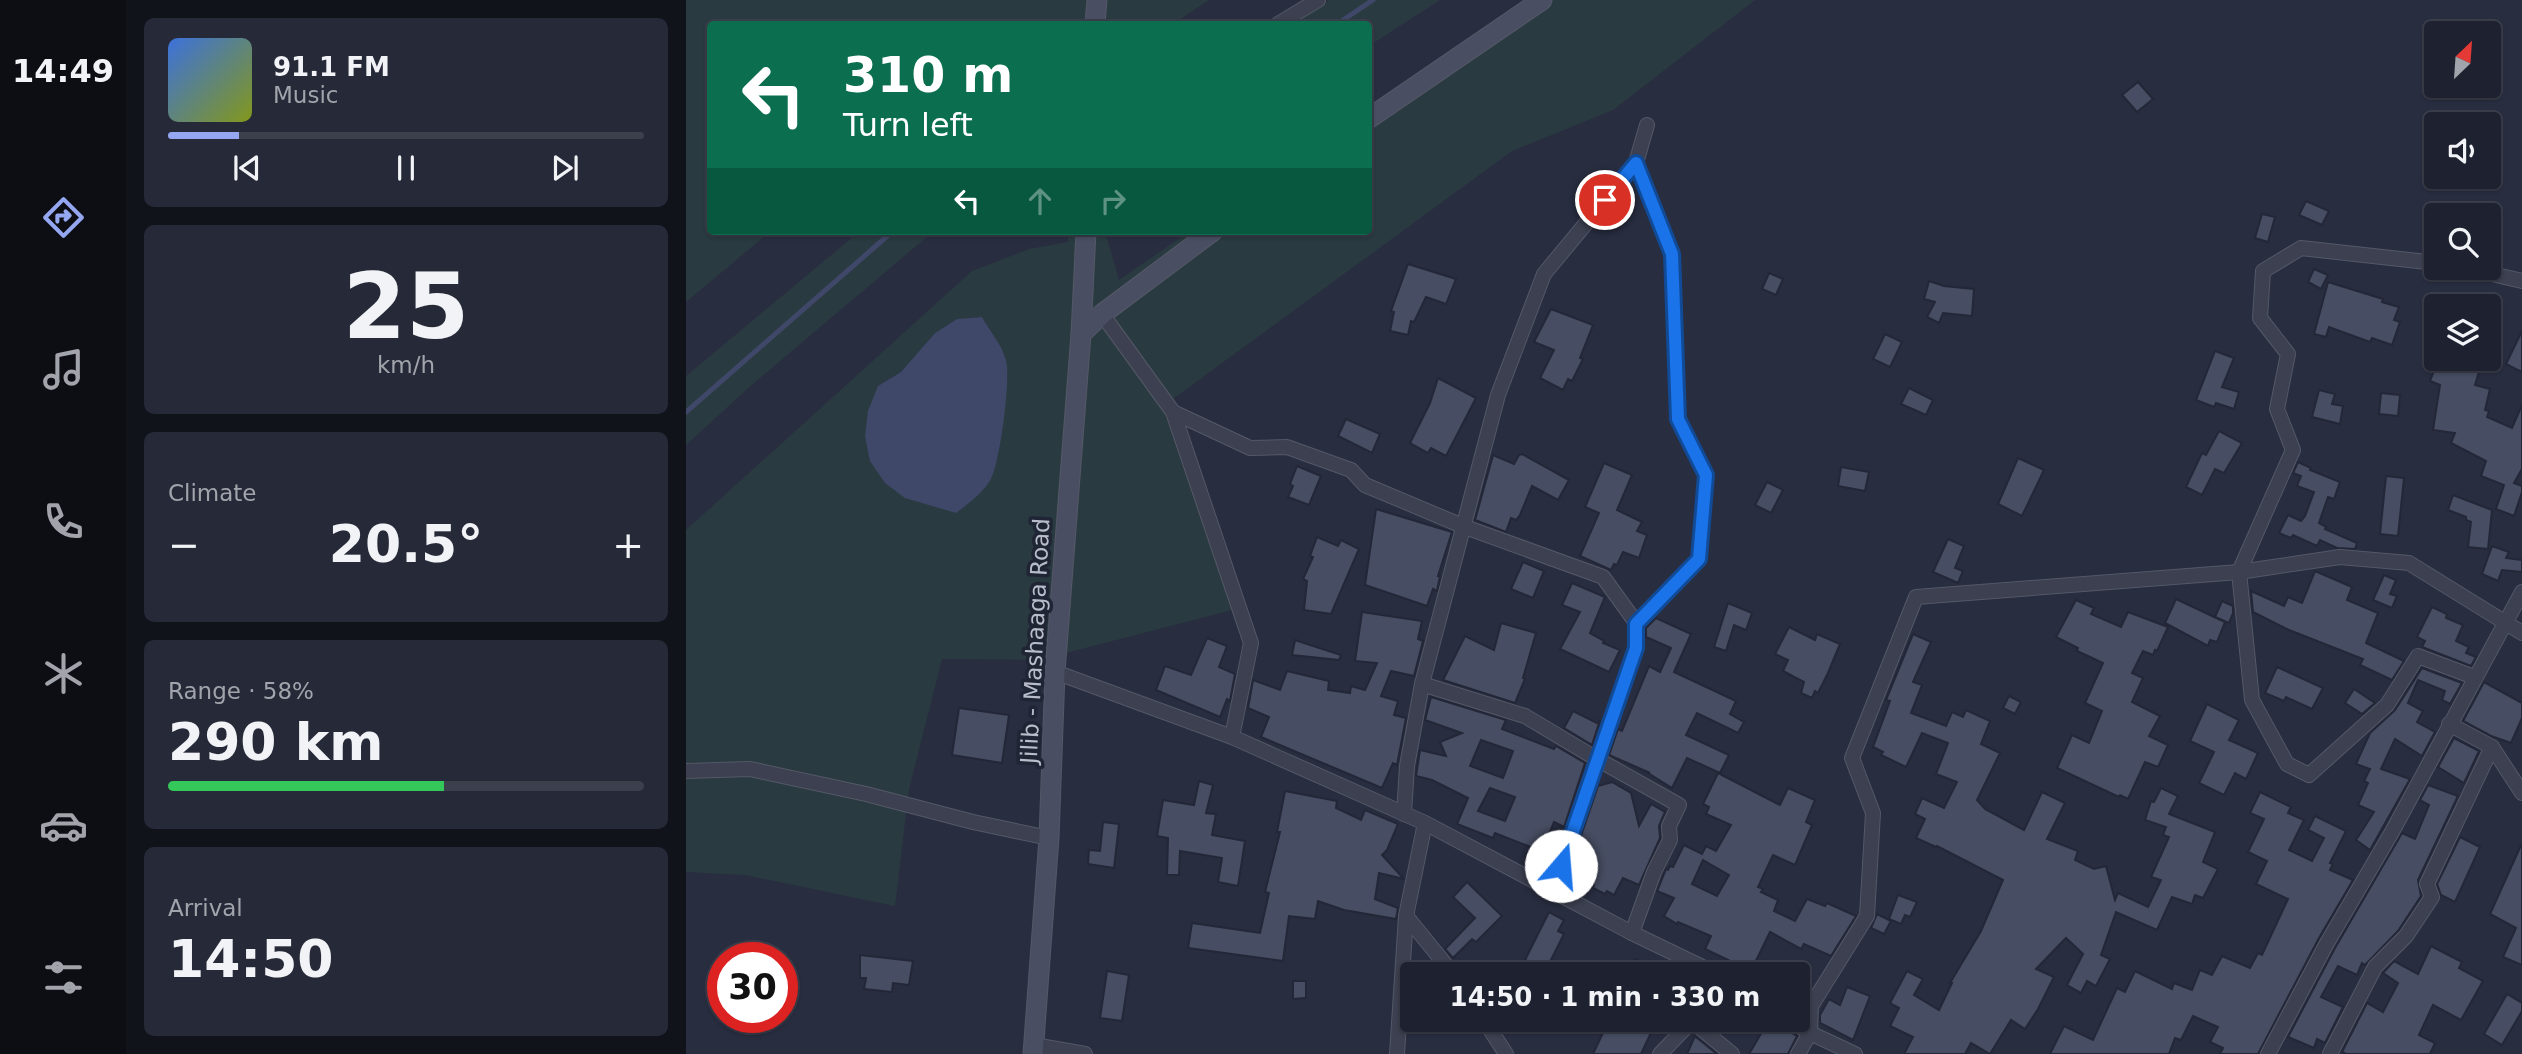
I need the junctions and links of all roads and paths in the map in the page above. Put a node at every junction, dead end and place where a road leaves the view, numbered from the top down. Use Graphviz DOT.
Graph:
graph roads {
  1 [pos="1097,0"];
  2 [pos="1318,0"];
  3 [pos="1542,0"];
  4 [pos="1095,21"];
  5 [pos="1283,21"];
  6 [pos="1372,116"];
  7 [pos="1647,125"];
  8 [pos="1636,163"];
  9 [pos="1086,235"];
  10 [pos="1208,235"];
  11 [pos="2424,262"];
  12 [pos="2501,276"];
  13 [pos="2522,281"];
  14 [pos="1102,314"];
  15 [pos="1081,334"];
  16 [pos="1173,412"];
  17 [pos="1465,527"];
  18 [pos="2239,572"];
  19 [pos="2522,592"];
  20 [pos="1636,624"];
  21 [pos="2504,624"];
  22 [pos="2522,633"];
  23 [pos="1055,672"];
  24 [pos="2474,677"];
  25 [pos="1422,684"];
  26 [pos="2449,723"];
  27 [pos="1231,737"];
  28 [pos="2492,747"];
  29 [pos="1597,759"];
  30 [pos="686,771"];
  31 [pos="2522,793"];
  32 [pos="1404,814"];
  33 [pos="1425,823"];
  34 [pos="1049,838"];
  35 [pos="1548,888"];
  36 [pos="1406,916"];
  37 [pos="1632,933"];
  38 [pos="1443,962"];
  39 [pos="1691,962"];
  40 [pos="1492,1032"];
  41 [pos="1681,1032"];
  42 [pos="1705,1032"];
  43 [pos="1810,1033"];
  44 [pos="1033,1049"];
  45 [pos="1086,1054"];
  46 [pos="1397,1054"];
  47 [pos="1506,1054"];
  48 [pos="1660,1054"];
  49 [pos="1732,1054"];
  50 [pos="1797,1054"];
  51 [pos="1855,1054"];
  52 [pos="2268,1054"];
  53 [pos="2330,1054"];
  1 -- 4 [label="main road"];
  2 -- 5 [label="street"];
  3 -- 6 [label="main road"];
  7 -- 8 [label="street"];
  8 -- 17 [label="street"];
  8 -- 20 [label="street"];
  9 -- 15 [label="main road, Jilib - Mashaaga Road"];
  10 -- 14 [label="main road"];
  11 -- 18 [label="street"];
  12 -- 13 [label="street"];
  14 -- 15 [label="main road"];
  14 -- 16 [label="street"];
  15 -- 23 [label="main road, Jilib - Mashaaga Road"];
  16 -- 17 [label="street"];
  16 -- 27 [label="street"];
  17 -- 20 [label="street"];
  17 -- 25 [label="street"];
  18 -- 21 [label="street"];
  18 -- 24 [label="street"];
  18 -- 43 [label="street"];
  19 -- 21 [label="street"];
  20 -- 29 [label="street"];
  21 -- 22 [label="street"];
  21 -- 24 [label="street"];
  23 -- 27 [label="street"];
  23 -- 34 [label="main road, Jilib - Mashaaga Road"];
  24 -- 26 [label="street"];
  25 -- 29 [label="street"];
  25 -- 32 [label="street"];
  26 -- 28 [label="street"];
  26 -- 52 [label="street"];
  27 -- 32 [label="street"];
  28 -- 31 [label="street"];
  28 -- 53 [label="street"];
  29 -- 35 [label="street"];
  29 -- 37 [label="street"];
  30 -- 34 [label="street"];
  32 -- 33 [label="street"];
  33 -- 35 [label="street"];
  33 -- 36 [label="street"];
  34 -- 44 [label="main road, Jilib - Mashaaga Road"];
  35 -- 37 [label="street"];
  36 -- 38 [label="street"];
  36 -- 46 [label="street"];
  37 -- 39 [label="street"];
  40 -- 47 [label="street"];
  41 -- 48 [label="street"];
  42 -- 49 [label="street"];
  43 -- 50 [label="street"];
  43 -- 51 [label="street"];
  44 -- 45 [label="street"];
}
